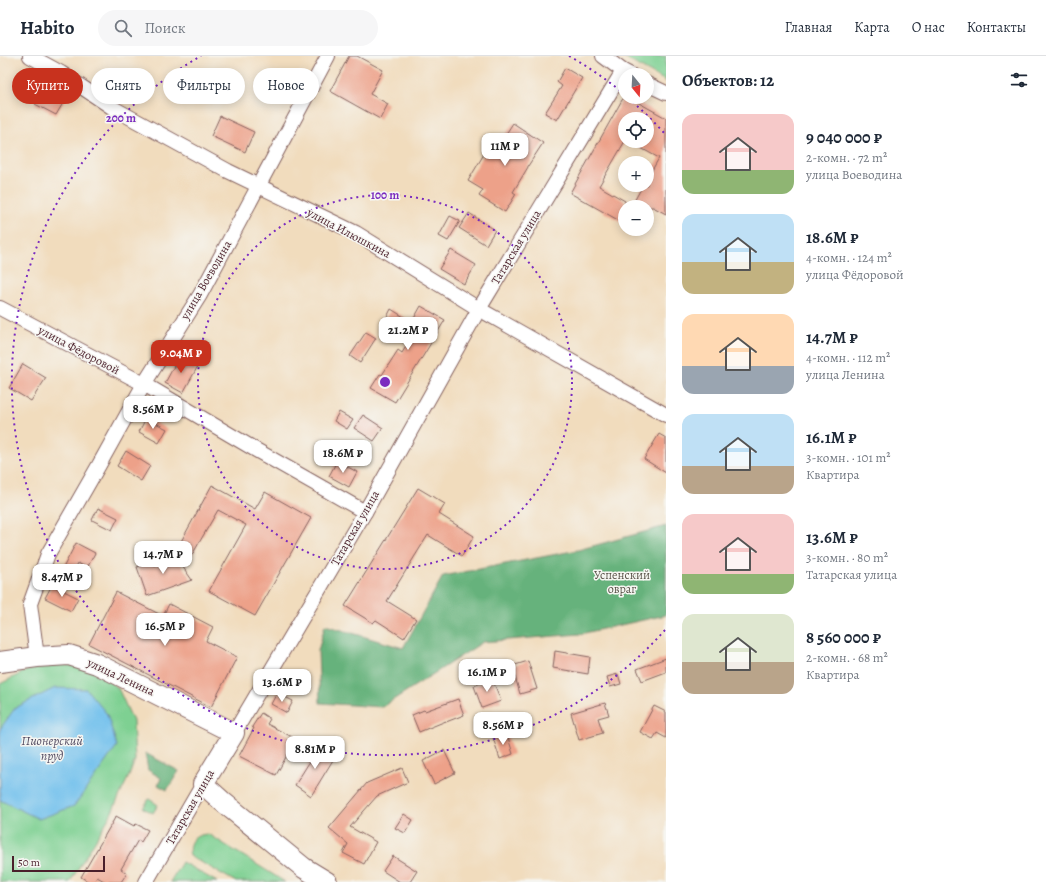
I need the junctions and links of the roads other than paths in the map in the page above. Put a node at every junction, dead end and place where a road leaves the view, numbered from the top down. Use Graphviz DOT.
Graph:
graph roads {
  1 [pos="30,56"];
  2 [pos="328,56"];
  3 [pos="603,56"];
  4 [pos="620,68"];
  5 [pos="618,87"];
  6 [pos="654,87"];
  7 [pos="666,93"];
  8 [pos="258,186"];
  9 [pos="0,308"];
  10 [pos="479,309"];
  11 [pos="144,384"];
  12 [pos="666,415"];
  13 [pos="365,512"];
  14 [pos="38,657"];
  15 [pos="0,662"];
  16 [pos="234,733"];
  17 [pos="203,784"];
  18 [pos="146,882"];
  19 [pos="327,882"];
  1 -- 8 [label="street, улица Илюшкина"];
  2 -- 8 [label="street, улица Воеводина"];
  3 -- 4 [label="street"];
  5 -- 10 [label="street, Татарская улица"];
  6 -- 7 [label="street"];
  8 -- 10 [label="street, улица Илюшкина"];
  8 -- 11 [label="street, улица Воеводина"];
  9 -- 11 [label="street, улица Фёдоровой"];
  10 -- 12 [label="street, улица Илюшкина"];
  10 -- 13 [label="street, Татарская улица"];
  11 -- 13 [label="street, улица Фёдоровой"];
  11 -- 14 [label="street, улица Воеводина"];
  13 -- 16 [label="street, Татарская улица"];
  14 -- 15 [label="street, улица Ленина"];
  14 -- 16 [label="street, улица Ленина"];
  16 -- 17 [label="street, Татарская улица"];
  17 -- 18 [label="street, Татарская улица"];
  17 -- 19 [label="street"];
}
